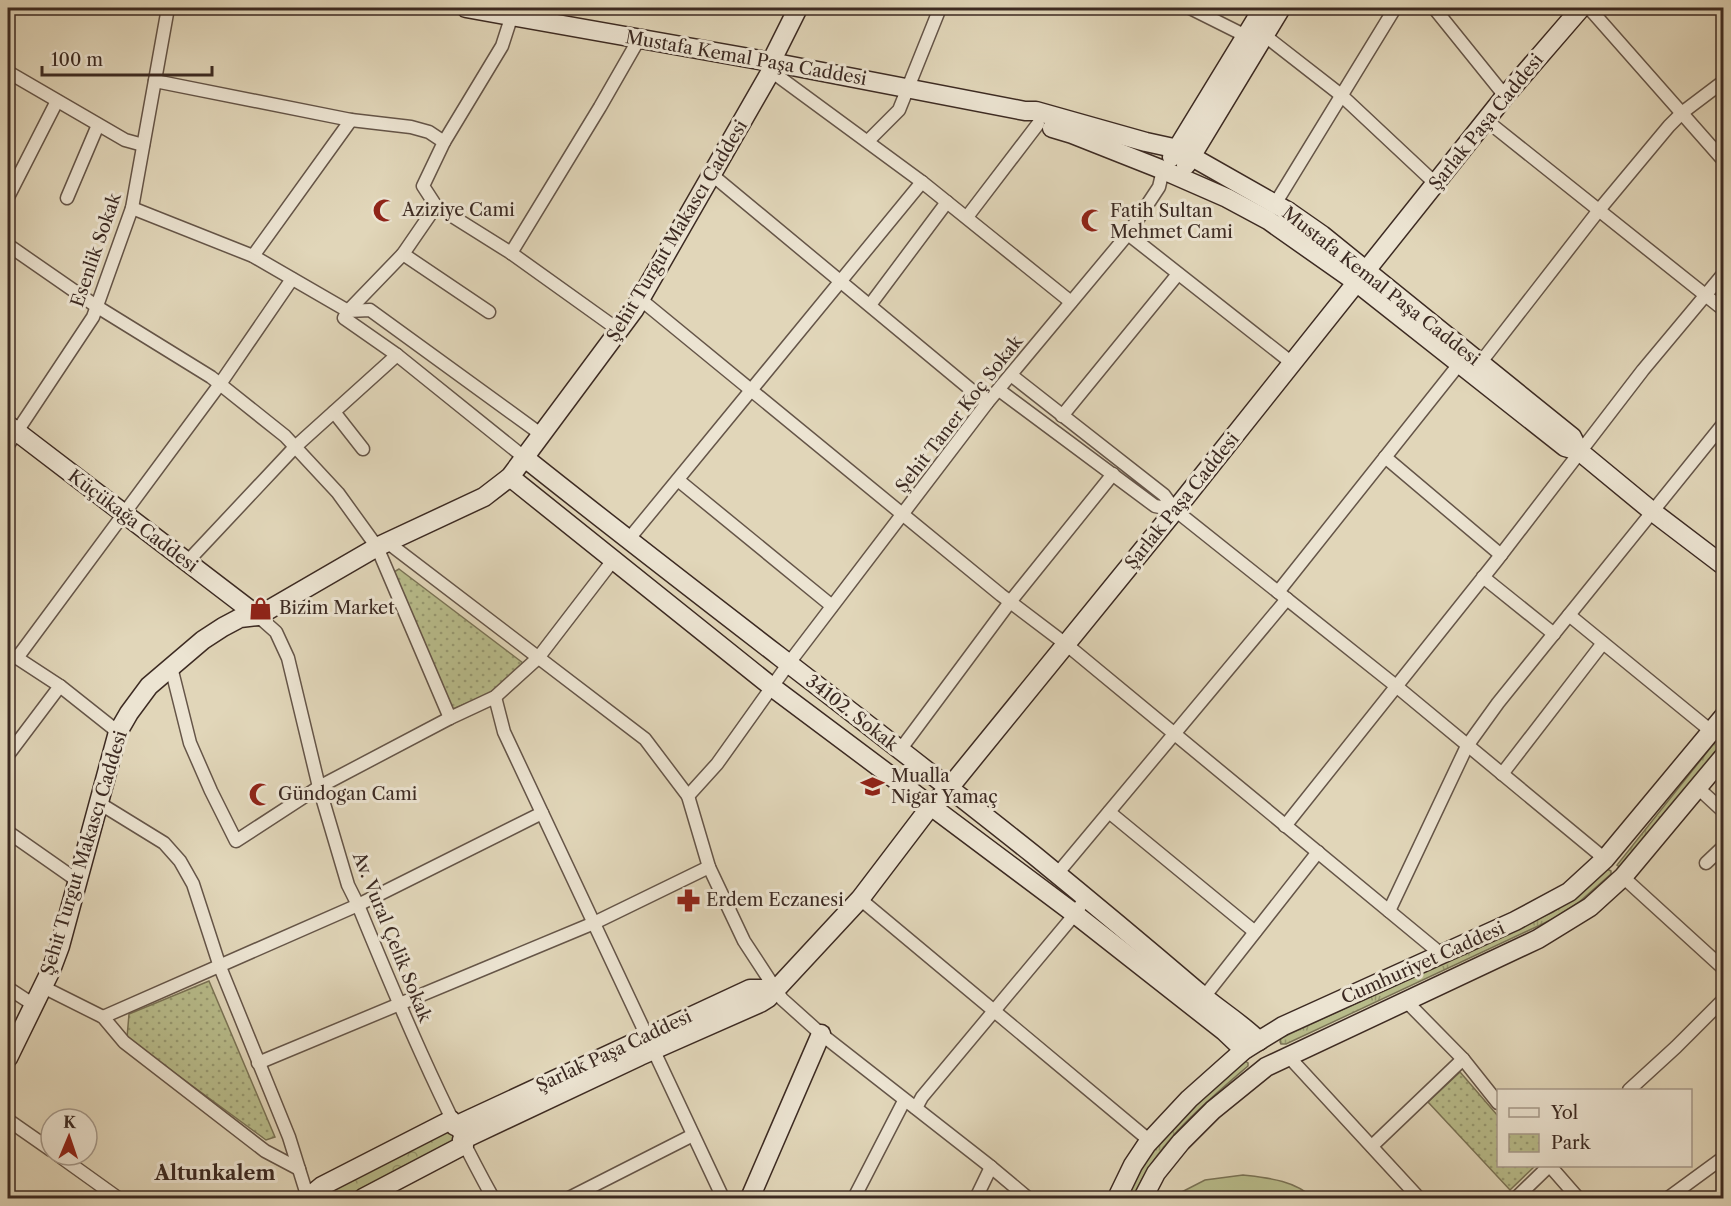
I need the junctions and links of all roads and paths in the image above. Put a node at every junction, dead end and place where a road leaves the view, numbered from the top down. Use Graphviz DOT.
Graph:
graph roads {
  1 [pos="168,8"];
  2 [pos="466,8"];
  3 [pos="798,8"];
  4 [pos="940,8"];
  5 [pos="1190,8"];
  6 [pos="1263,8"];
  7 [pos="1281,8"];
  8 [pos="1395,8"];
  9 [pos="1434,8"];
  10 [pos="1581,8"];
  11 [pos="1588,8"];
  12 [pos="512,15"];
  13 [pos="1255,35"];
  14 [pos="639,39"];
  15 [pos="771,67"];
  16 [pos="8,72"];
  17 [pos="155,81"];
  18 [pos="1724,81"];
  19 [pos="909,88"];
  20 [pos="1341,95"];
  21 [pos="1505,96"];
  22 [pos="57,101"];
  23 [pos="1683,112"];
  24 [pos="1031,118"];
  25 [pos="351,120"];
  26 [pos="1487,121"];
  27 [pos="98,124"];
  28 [pos="868,141"];
  29 [pos="444,142"];
  30 [pos="143,145"];
  31 [pos="1185,152"];
  32 [pos="1724,161"];
  33 [pos="711,174"];
  34 [pos="1167,178"];
  35 [pos="922,182"];
  36 [pos="1436,183"];
  37 [pos="8,197"];
  38 [pos="67,198"];
  39 [pos="947,202"];
  40 [pos="1275,204"];
  41 [pos="436,206"];
  42 [pos="132,208"];
  43 [pos="1599,210"];
  44 [pos="967,217"];
  45 [pos="1128,234"];
  46 [pos="8,245"];
  47 [pos="511,253"];
  48 [pos="403,254"];
  49 [pos="253,256"];
  50 [pos="1724,273"];
  51 [pos="1178,274"];
  52 [pos="1361,276"];
  53 [pos="292,279"];
  54 [pos="841,282"];
  55 [pos="1706,295"];
  56 [pos="640,299"];
  57 [pos="1071,302"];
  58 [pos="870,305"];
  59 [pos="96,306"];
  60 [pos="1724,310"];
  61 [pos="348,311"];
  62 [pos="489,312"];
  63 [pos="620,331"];
  64 [pos="398,355"];
  65 [pos="1481,362"];
  66 [pos="1292,363"];
  67 [pos="1460,363"];
  68 [pos="1011,375"];
  69 [pos="220,384"];
  70 [pos="751,389"];
  71 [pos="999,390"];
  72 [pos="987,403"];
  73 [pos="334,412"];
  74 [pos="1062,416"];
  75 [pos="1724,423"];
  76 [pos="11,434"];
  77 [pos="542,435"];
  78 [pos="295,447"];
  79 [pos="363,449"];
  80 [pos="1579,451"];
  81 [pos="1385,457"];
  82 [pos="525,458"];
  83 [pos="1113,474"];
  84 [pos="510,477"];
  85 [pos="678,480"];
  86 [pos="1175,510"];
  87 [pos="1653,512"];
  88 [pos="123,514"];
  89 [pos="903,514"];
  90 [pos="628,540"];
  91 [pos="382,545"];
  92 [pos="1501,555"];
  93 [pos="614,559"];
  94 [pos="187,562"];
  95 [pos="1724,566"];
  96 [pos="1483,577"];
  97 [pos="1283,596"];
  98 [pos="1010,602"];
  99 [pos="832,606"];
  100 [pos="1569,615"];
  101 [pos="258,616"];
  102 [pos="1554,634"];
  103 [pos="1603,644"];
  104 [pos="1067,645"];
  105 [pos="12,655"];
  106 [pos="538,658"];
  107 [pos="789,663"];
  108 [pos="171,667"];
  109 [pos="60,686"];
  110 [pos="1396,686"];
  111 [pos="772,687"];
  112 [pos="495,697"];
  113 [pos="1724,716"];
  114 [pos="450,718"];
  115 [pos="1711,731"];
  116 [pos="118,732"];
  117 [pos="1174,734"];
  118 [pos="1467,746"];
  119 [pos="900,750"];
  120 [pos="8,755"];
  121 [pos="1724,756"];
  122 [pos="1502,774"];
  123 [pos="319,787"];
  124 [pos="949,788"];
  125 [pos="1698,788"];
  126 [pos="688,796"];
  127 [pos="99,803"];
  128 [pos="930,807"];
  129 [pos="1109,812"];
  130 [pos="1724,812"];
  131 [pos="542,813"];
  132 [pos="1285,826"];
  133 [pos="8,832"];
  134 [pos="1724,846"];
  135 [pos="1317,852"];
  136 [pos="1605,860"];
  137 [pos="1706,863"];
  138 [pos="709,867"];
  139 [pos="1057,874"];
  140 [pos="1623,877"];
  141 [pos="78,881"];
  142 [pos="1086,897"];
  143 [pos="860,899"];
  144 [pos="358,905"];
  145 [pos="1389,911"];
  146 [pos="1075,914"];
  147 [pos="594,923"];
  148 [pos="1254,932"];
  149 [pos="1440,956"];
  150 [pos="220,967"];
  151 [pos="1724,969"];
  152 [pos="43,987"];
  153 [pos="8,988"];
  154 [pos="776,988"];
  155 [pos="1204,997"];
  156 [pos="1724,999"];
  157 [pos="1406,1001"];
  158 [pos="399,1004"];
  159 [pos="34,1005"];
  160 [pos="994,1012"];
  161 [pos="103,1017"];
  162 [pos="821,1034"];
  163 [pos="650,1043"];
  164 [pos="1252,1045"];
  165 [pos="8,1058"];
  166 [pos="1462,1059"];
  167 [pos="1281,1060"];
  168 [pos="258,1063"];
  169 [pos="1630,1089"];
  170 [pos="904,1101"];
  171 [pos="1497,1101"];
  172 [pos="916,1108"];
  173 [pos="8,1120"];
  174 [pos="458,1133"];
  175 [pos="693,1135"];
  176 [pos="1150,1141"];
  177 [pos="39,1142"];
  178 [pos="1372,1146"];
  179 [pos="1724,1157"];
  180 [pos="75,1167"];
  181 [pos="991,1167"];
  182 [pos="1549,1167"];
  183 [pos="1551,1167"];
  184 [pos="299,1169"];
  185 [pos="118,1198"];
  186 [pos="308,1198"];
  187 [pos="314,1198"];
  188 [pos="363,1198"];
  189 [pos="493,1198"];
  190 [pos="569,1198"];
  191 [pos="723,1198"];
  192 [pos="750,1198"];
  193 [pos="854,1198"];
  194 [pos="976,1198"];
  195 [pos="1028,1198"];
  196 [pos="1118,1198"];
  197 [pos="1143,1198"];
  198 [pos="1419,1198"];
  199 [pos="1516,1198"];
  200 [pos="1578,1198"];
  201 [pos="1668,1198"];
  1 -- 17 [label="street, Esenlik Sokak"];
  2 -- 12 [label="street, Mustafa Kemal Paşa Caddesi"];
  3 -- 15 [label="street, Şehit Turgut Makascı Caddesi"];
  4 -- 19 [label="street"];
  5 -- 13 [label="street"];
  6 -- 13 [label="street"];
  7 -- 13 [label="street"];
  8 -- 20 [label="street"];
  9 -- 21 [label="street"];
  10 -- 21 [label="street, Şarlak Paşa Caddesi"];
  11 -- 23 [label="street"];
  12 -- 14 [label="street, Mustafa Kemal Paşa Caddesi"];
  12 -- 29 [label="street"];
  13 -- 20 [label="street"];
  13 -- 31 [label="street"];
  14 -- 15 [label="street, Mustafa Kemal Paşa Caddesi"];
  14 -- 47 [label="street"];
  15 -- 19 [label="street, Mustafa Kemal Paşa Caddesi"];
  15 -- 28 [label="street"];
  15 -- 33 [label="street, Şehit Turgut Makascı Caddesi"];
  16 -- 22 [label="street"];
  17 -- 25 [label="street"];
  17 -- 30 [label="street, Esenlik Sokak"];
  18 -- 23 [label="street"];
  19 -- 24 [label="street, Mustafa Kemal Paşa Caddesi"];
  19 -- 28 [label="street"];
  20 -- 36 [label="street"];
  20 -- 40 [label="street"];
  21 -- 26 [label="street, Şarlak Paşa Caddesi"];
  22 -- 27 [label="street"];
  22 -- 37 [label="street"];
  23 -- 32 [label="street"];
  23 -- 43 [label="street"];
  24 -- 31 [label="street, Mustafa Kemal Paşa Caddesi"];
  24 -- 34 [label="street, Mustafa Kemal Paşa Caddesi"];
  24 -- 44 [label="street"];
  25 -- 29 [label="street"];
  25 -- 49 [label="street"];
  26 -- 36 [label="street, Şarlak Paşa Caddesi"];
  26 -- 43 [label="street"];
  27 -- 30 [label="street"];
  27 -- 38 [label="street"];
  28 -- 35 [label="street"];
  29 -- 41 [label="street"];
  30 -- 42 [label="street, Esenlik Sokak"];
  31 -- 34 [label="street"];
  31 -- 40 [label="street, Mustafa Kemal Paşa Caddesi"];
  33 -- 54 [label="street"];
  33 -- 56 [label="street, Şehit Turgut Makascı Caddesi"];
  34 -- 45 [label="street, Şehit Taner Koç Sokak"];
  34 -- 52 [label="street, Mustafa Kemal Paşa Caddesi"];
  35 -- 39 [label="street"];
  35 -- 54 [label="street"];
  36 -- 52 [label="street, Şarlak Paşa Caddesi"];
  39 -- 44 [label="street"];
  39 -- 58 [label="street"];
  40 -- 52 [label="street, Mustafa Kemal Paşa Caddesi"];
  41 -- 47 [label="street"];
  41 -- 48 [label="street"];
  42 -- 49 [label="street"];
  42 -- 59 [label="street, Esenlik Sokak"];
  43 -- 55 [label="street"];
  43 -- 65 [label="street"];
  44 -- 57 [label="street"];
  45 -- 51 [label="street"];
  45 -- 57 [label="street, Şehit Taner Koç Sokak"];
  46 -- 59 [label="street"];
  47 -- 63 [label="street"];
  48 -- 61 [label="street"];
  48 -- 62 [label="street"];
  49 -- 53 [label="street"];
  50 -- 55 [label="street"];
  51 -- 66 [label="street"];
  51 -- 74 [label="street"];
  52 -- 65 [label="street, Mustafa Kemal Paşa Caddesi"];
  52 -- 66 [label="street, Şarlak Paşa Caddesi"];
  52 -- 67 [label="street, Mustafa Kemal Paşa Caddesi"];
  53 -- 61 [label="street"];
  53 -- 69 [label="street"];
  54 -- 58 [label="street"];
  54 -- 70 [label="street"];
  55 -- 60 [label="street"];
  55 -- 80 [label="street"];
  56 -- 63 [label="street, Şehit Turgut Makascı Caddesi"];
  56 -- 70 [label="street"];
  57 -- 68 [label="street, Şehit Taner Koç Sokak"];
  58 -- 72 [label="street"];
  59 -- 69 [label="street"];
  59 -- 76 [label="street, Esenlik Sokak"];
  61 -- 64 [label="street"];
  61 -- 77 [label="street"];
  63 -- 77 [label="street, Şehit Turgut Makascı Caddesi"];
  64 -- 73 [label="street"];
  64 -- 82 [label="street"];
  65 -- 80 [label="street, Mustafa Kemal Paşa Caddesi"];
  66 -- 86 [label="street, Şarlak Paşa Caddesi"];
  67 -- 80 [label="street, Mustafa Kemal Paşa Caddesi"];
  67 -- 81 [label="street"];
  68 -- 71 [label="street, Şehit Taner Koç Sokak"];
  68 -- 74 [label="street"];
  69 -- 78 [label="street"];
  69 -- 88 [label="street"];
  70 -- 85 [label="street"];
  70 -- 89 [label="street"];
  71 -- 72 [label="street, Şehit Taner Koç Sokak"];
  71 -- 83 [label="street"];
  72 -- 89 [label="street, Şehit Taner Koç Sokak"];
  73 -- 78 [label="street"];
  73 -- 79 [label="street"];
  74 -- 86 [label="street"];
  75 -- 87 [label="street"];
  76 -- 88 [label="street, Küçükağa Caddesi"];
  77 -- 82 [label="street, Şehit Turgut Makascı Caddesi"];
  78 -- 91 [label="street"];
  78 -- 94 [label="street"];
  80 -- 87 [label="street, Mustafa Kemal Paşa Caddesi"];
  80 -- 92 [label="street"];
  81 -- 92 [label="street"];
  81 -- 97 [label="street"];
  82 -- 84 [label="street, Şehit Turgut Makascı Caddesi"];
  82 -- 90 [label="street, 34102. Sokak"];
  83 -- 86 [label="street"];
  83 -- 98 [label="street"];
  84 -- 91 [label="street, Şehit Turgut Makascı Caddesi"];
  84 -- 93 [label="street, 34102. Sokak"];
  85 -- 90 [label="street"];
  85 -- 99 [label="street"];
  86 -- 97 [label="street"];
  86 -- 104 [label="street, Şarlak Paşa Caddesi"];
  87 -- 95 [label="street, Mustafa Kemal Paşa Caddesi"];
  87 -- 100 [label="street"];
  88 -- 94 [label="street, Küçükağa Caddesi"];
  88 -- 105 [label="street"];
  89 -- 98 [label="street"];
  89 -- 99 [label="street, Şehit Taner Koç Sokak"];
  90 -- 107 [label="street, 34102. Sokak"];
  91 -- 101 [label="street, Şehit Turgut Makascı Caddesi"];
  91 -- 106 [label="street"];
  91 -- 114 [label="street"];
  92 -- 96 [label="street"];
  93 -- 106 [label="street"];
  93 -- 111 [label="street, 34102. Sokak"];
  94 -- 101 [label="street, Küçükağa Caddesi"];
  96 -- 102 [label="street"];
  96 -- 110 [label="street"];
  97 -- 110 [label="street"];
  97 -- 117 [label="street"];
  98 -- 104 [label="street"];
  98 -- 119 [label="street"];
  99 -- 107 [label="street, Şehit Taner Koç Sokak"];
  100 -- 102 [label="street"];
  100 -- 103 [label="street"];
  101 -- 108 [label="street, Şehit Turgut Makascı Caddesi"];
  101 -- 123 [label="street, Av. Vural Çelik Sokak"];
  102 -- 118 [label="street"];
  103 -- 115 [label="street"];
  103 -- 122 [label="street"];
  104 -- 117 [label="street"];
  104 -- 124 [label="street, Şarlak Paşa Caddesi"];
  105 -- 109 [label="street"];
  106 -- 112 [label="street"];
  106 -- 126 [label="street"];
  107 -- 111 [label="street, Şehit Taner Koç Sokak"];
  107 -- 119 [label="street, 34102. Sokak"];
  108 -- 116 [label="street, Şehit Turgut Makascı Caddesi"];
  108 -- 123 [label="street"];
  109 -- 116 [label="street"];
  109 -- 120 [label="street"];
  110 -- 118 [label="street"];
  110 -- 132 [label="street"];
  111 -- 126 [label="street, Şehit Taner Koç Sokak"];
  111 -- 128 [label="street, 34102. Sokak"];
  112 -- 114 [label="street"];
  112 -- 131 [label="street"];
  113 -- 115 [label="street, Cumhuriyet Caddesi"];
  114 -- 123 [label="street"];
  115 -- 136 [label="street, Cumhuriyet Caddesi"];
  116 -- 127 [label="street, Şehit Turgut Makascı Caddesi"];
  117 -- 129 [label="street"];
  117 -- 132 [label="street"];
  118 -- 122 [label="street"];
  118 -- 145 [label="street"];
  119 -- 124 [label="street, 34102. Sokak"];
  121 -- 125 [label="street, Cumhuriyet Caddesi"];
  122 -- 136 [label="street"];
  123 -- 144 [label="street, Av. Vural Çelik Sokak"];
  124 -- 128 [label="street, Şarlak Paşa Caddesi"];
  124 -- 139 [label="street, 34102. Sokak"];
  125 -- 130 [label="street"];
  125 -- 140 [label="street, Cumhuriyet Caddesi"];
  126 -- 138 [label="street"];
  127 -- 141 [label="street, Şehit Turgut Makascı Caddesi"];
  127 -- 150 [label="street"];
  128 -- 143 [label="street, Şarlak Paşa Caddesi"];
  128 -- 146 [label="street, 34102. Sokak"];
  129 -- 139 [label="street"];
  129 -- 148 [label="street"];
  131 -- 144 [label="street"];
  131 -- 147 [label="street"];
  132 -- 135 [label="street"];
  133 -- 141 [label="street"];
  134 -- 137 [label="street"];
  135 -- 145 [label="street"];
  135 -- 148 [label="street"];
  136 -- 140 [label="street"];
  136 -- 149 [label="street, Cumhuriyet Caddesi"];
  138 -- 147 [label="street"];
  138 -- 154 [label="street"];
  139 -- 142 [label="street, 34102. Sokak"];
  140 -- 151 [label="street"];
  140 -- 157 [label="street, Cumhuriyet Caddesi"];
  141 -- 152 [label="street, Şehit Turgut Makascı Caddesi"];
  142 -- 146 [label="street"];
  142 -- 155 [label="street, 34102. Sokak"];
  143 -- 154 [label="street, Şarlak Paşa Caddesi"];
  143 -- 160 [label="street"];
  144 -- 150 [label="street"];
  144 -- 158 [label="street, Av. Vural Çelik Sokak"];
  145 -- 149 [label="street"];
  146 -- 160 [label="street"];
  146 -- 164 [label="street, 34102. Sokak"];
  147 -- 158 [label="street"];
  147 -- 163 [label="street"];
  148 -- 155 [label="street"];
  149 -- 164 [label="street, Cumhuriyet Caddesi"];
  150 -- 161 [label="street"];
  150 -- 168 [label="street"];
  152 -- 159 [label="street, Şehit Turgut Makascı Caddesi"];
  152 -- 161 [label="street"];
  153 -- 159 [label="street"];
  154 -- 162 [label="street"];
  154 -- 163 [label="street, Şarlak Paşa Caddesi"];
  155 -- 164 [label="street, 34102. Sokak"];
  156 -- 169 [label="street"];
  157 -- 166 [label="street"];
  157 -- 167 [label="street, Cumhuriyet Caddesi"];
  158 -- 168 [label="street"];
  158 -- 174 [label="street, Av. Vural Çelik Sokak"];
  159 -- 165 [label="street, Şehit Turgut Makascı Caddesi"];
  160 -- 172 [label="street"];
  160 -- 176 [label="street"];
  161 -- 184 [label="street"];
  162 -- 170 [label="street"];
  162 -- 192 [label="street"];
  163 -- 174 [label="street, Şarlak Paşa Caddesi"];
  163 -- 175 [label="street"];
  164 -- 167 [label="street"];
  164 -- 176 [label="street, Cumhuriyet Caddesi"];
  166 -- 171 [label="street"];
  166 -- 178 [label="street"];
  167 -- 178 [label="street"];
  167 -- 197 [label="street, Cumhuriyet Caddesi"];
  168 -- 184 [label="street"];
  170 -- 172 [label="street"];
  170 -- 193 [label="street"];
  172 -- 181 [label="street"];
  173 -- 177 [label="street"];
  174 -- 187 [label="street, Şarlak Paşa Caddesi"];
  174 -- 188 [label="street, Şarlak Paşa Caddesi"];
  174 -- 189 [label="street, Av. Vural Çelik Sokak"];
  175 -- 190 [label="street"];
  175 -- 191 [label="street"];
  176 -- 196 [label="street, Cumhuriyet Caddesi"];
  178 -- 198 [label="street"];
  179 -- 201 [label="street"];
  180 -- 185 [label="street"];
  181 -- 194 [label="street"];
  181 -- 195 [label="street"];
  182 -- 199 [label="street"];
  183 -- 200 [label="street"];
  184 -- 186 [label="street"];
}
